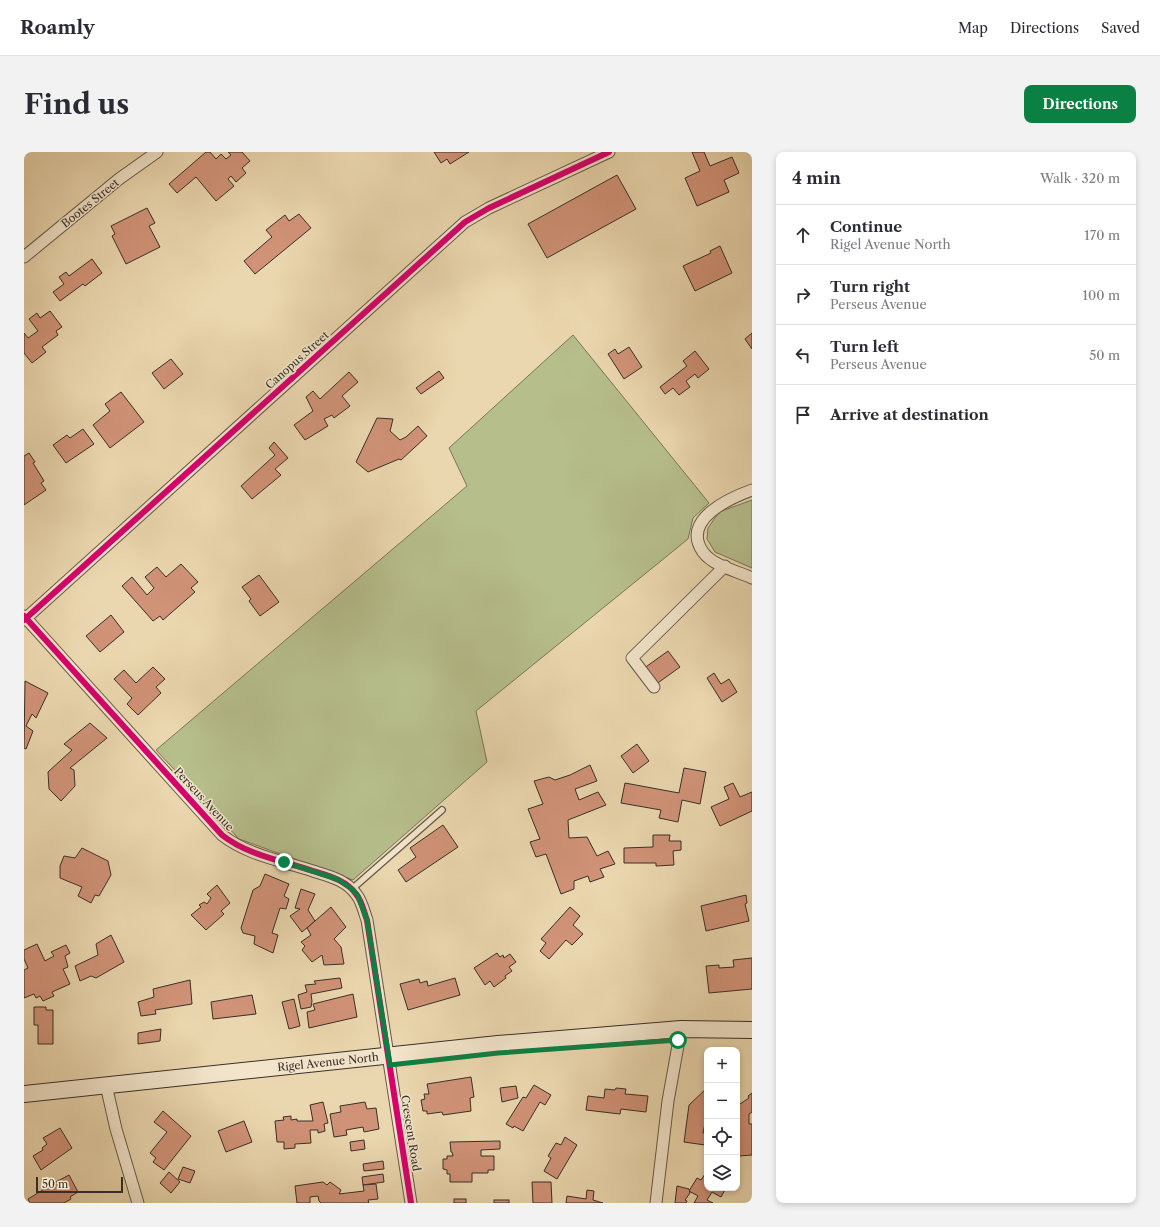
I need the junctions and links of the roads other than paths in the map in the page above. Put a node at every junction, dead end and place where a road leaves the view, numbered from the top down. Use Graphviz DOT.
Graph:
graph roads {
  1 [pos="157,152"];
  2 [pos="609,152"];
  3 [pos="24,257"];
  4 [pos="752,490"];
  5 [pos="725,566"];
  6 [pos="752,578"];
  7 [pos="24,618"];
  8 [pos="654,687"];
  9 [pos="442,810"];
  10 [pos="352,889"];
  11 [pos="752,1030"];
  12 [pos="680,1035"];
  13 [pos="752,1040"];
  14 [pos="390,1060"];
  15 [pos="107,1089"];
  16 [pos="24,1094"];
  17 [pos="24,1102"];
  18 [pos="138,1203"];
  19 [pos="411,1203"];
  20 [pos="656,1203"];
  1 -- 3 [label="street, Bootes Street"];
  2 -- 7 [label="street, Canopus Street"];
  4 -- 5 [label="street"];
  5 -- 6 [label="street"];
  5 -- 8 [label="street"];
  7 -- 10 [label="street, Perseus Avenue"];
  9 -- 10 [label="lane"];
  10 -- 14 [label="street, Perseus Avenue"];
  11 -- 12 [label="main road, Rigel Avenue North"];
  12 -- 13 [label="main road, Rigel Avenue North"];
  12 -- 14 [label="main road, Rigel Avenue North"];
  12 -- 20 [label="street"];
  14 -- 15 [label="main road, Rigel Avenue North"];
  14 -- 19 [label="street, Crescent Road"];
  15 -- 16 [label="main road, Rigel Avenue North"];
  15 -- 17 [label="main road, Rigel Avenue North"];
  15 -- 18 [label="street"];
}
